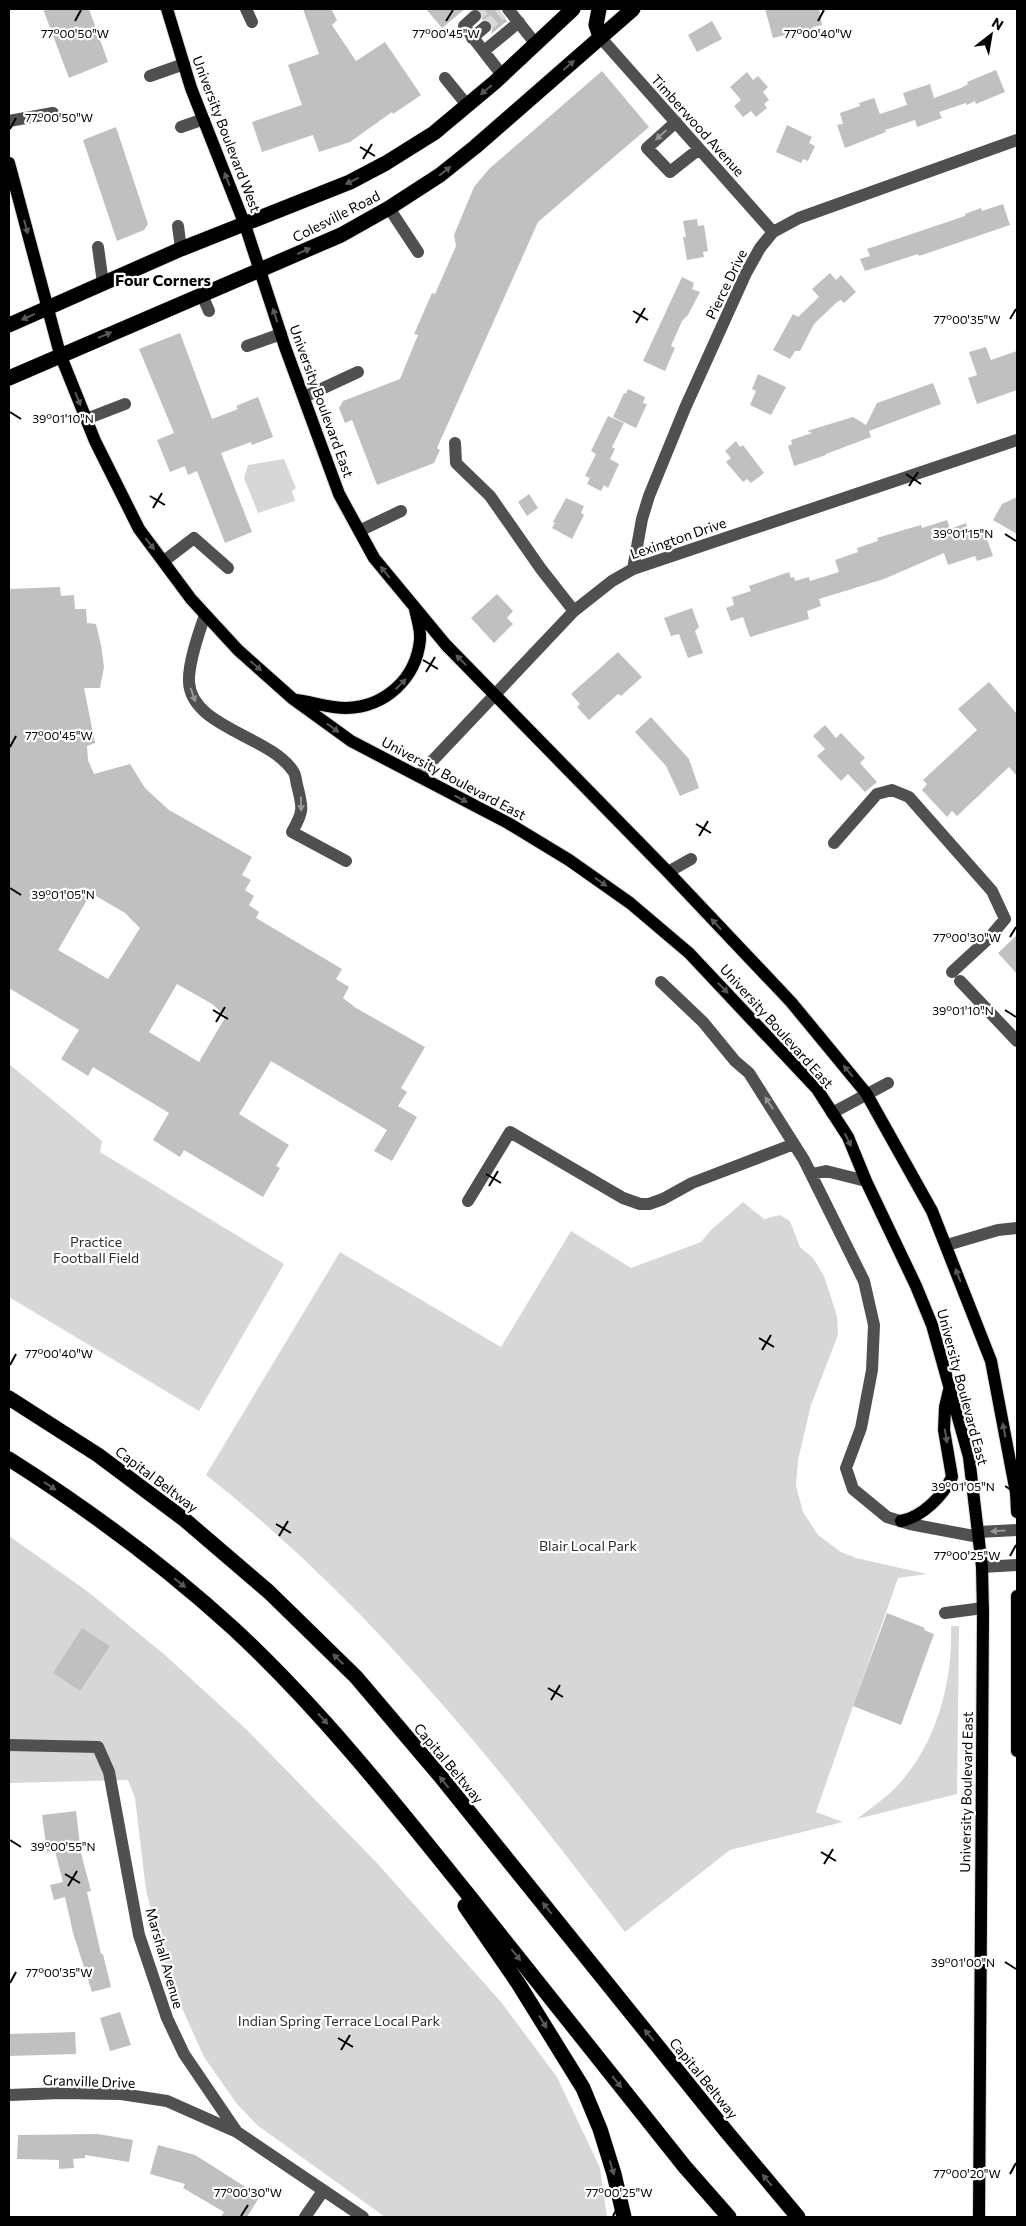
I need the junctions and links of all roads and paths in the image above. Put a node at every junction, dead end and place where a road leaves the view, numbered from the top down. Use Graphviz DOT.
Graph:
graph roads {
  1 [pos="168,9"];
  2 [pos="246,9"];
  3 [pos="573,9"];
  4 [pos="599,9"];
  5 [pos="633,9"];
  6 [pos="505,10"];
  7 [pos="476,16"];
  8 [pos="252,22"];
  9 [pos="519,22"];
  10 [pos="485,27"];
  11 [pos="600,37"];
  12 [pos="472,38"];
  13 [pos="535,44"];
  14 [pos="484,51"];
  15 [pos="184,64"];
  16 [pos="502,75"];
  17 [pos="150,76"];
  18 [pos="445,78"];
  19 [pos="467,105"];
  20 [pos="53,113"];
  21 [pos="204,119"];
  22 [pos="9,121"];
  23 [pos="676,122"];
  24 [pos="181,127"];
  25 [pos="1017,140"];
  26 [pos="699,149"];
  27 [pos="9,163"];
  28 [pos="13,197"];
  29 [pos="389,208"];
  30 [pos="245,224"];
  31 [pos="178,226"];
  32 [pos="773,232"];
  33 [pos="98,247"];
  34 [pos="181,249"];
  35 [pos="418,252"];
  36 [pos="260,270"];
  37 [pos="104,283"];
  38 [pos="202,294"];
  39 [pos="47,308"];
  40 [pos="210,311"];
  41 [pos="9,325"];
  42 [pos="281,334"];
  43 [pos="247,346"];
  44 [pos="60,354"];
  45 [pos="358,372"];
  46 [pos="9,378"];
  47 [pos="304,397"];
  48 [pos="125,404"];
  49 [pos="86,419"];
  50 [pos="1017,440"];
  51 [pos="454,443"];
  52 [pos="401,511"];
  53 [pos="359,531"];
  54 [pos="164,562"];
  55 [pos="228,568"];
  56 [pos="633,569"];
  57 [pos="415,610"];
  58 [pos="574,611"];
  59 [pos="205,615"];
  60 [pos="195,647"];
  61 [pos="184,665"];
  62 [pos="495,695"];
  63 [pos="293,699"];
  64 [pos="418,776"];
  65 [pos="834,843"];
  66 [pos="346,860"];
  67 [pos="691,860"];
  68 [pos="668,872"];
  69 [pos="661,982"];
  70 [pos="1017,1041"];
  71 [pos="888,1083"];
  72 [pos="866,1093"];
  73 [pos="832,1113"];
  74 [pos="794,1144"];
  75 [pos="812,1174"];
  76 [pos="866,1181"];
  77 [pos="468,1201"];
  78 [pos="1017,1228"];
  79 [pos="947,1245"];
  80 [pos="949,1388"];
  81 [pos="9,1398"];
  82 [pos="9,1459"];
  83 [pos="1017,1512"];
  84 [pos="901,1521"];
  85 [pos="1017,1530"];
  86 [pos="978,1534"];
  87 [pos="1017,1564"];
  88 [pos="982,1567"];
  89 [pos="1017,1596"];
  90 [pos="983,1608"];
  91 [pos="945,1613"];
  92 [pos="9,1745"];
  93 [pos="1017,1751"];
  94 [pos="398,1807"];
  95 [pos="9,2095"];
  96 [pos="237,2132"];
  97 [pos="324,2191"];
  98 [pos="305,2217"];
  99 [pos="363,2217"];
  100 [pos="624,2217"];
  101 [pos="729,2217"];
  102 [pos="798,2217"];
  103 [pos="979,2217"];
  1 -- 15 [label="main road, University Boulevard West"];
  2 -- 8 [label="street"];
  3 -- 13 [label="highway, Colesville Road"];
  4 -- 11 [label="highway"];
  5 -- 11 [label="highway, Colesville Road"];
  6 -- 9 [label="street"];
  7 -- 12 [label="street"];
  9 -- 13 [label="street"];
  9 -- 14 [label="street"];
  10 -- 12 [label="street"];
  11 -- 23 [label="street, Timberwood Avenue"];
  29 -- 11 [label="highway, Colesville Road, one-way"];
  12 -- 14 [label="street"];
  13 -- 16 [label="highway, Colesville Road"];
  14 -- 16 [label="street"];
  15 -- 17 [label="street"];
  15 -- 21 [label="main road, University Boulevard West"];
  16 -- 19 [label="highway, Colesville Road, one-way"];
  18 -- 19 [label="street"];
  19 -- 30 [label="highway, Colesville Road, one-way"];
  20 -- 22 [label="street"];
  21 -- 24 [label="street"];
  30 -- 21 [label="main road, University Boulevard West, one-way"];
  23 -- 26 [label="street, Timberwood Avenue"];
  23 -- 26 [label="street, one-way"];
  25 -- 32 [label="street, Pierce Drive"];
  26 -- 32 [label="street, Timberwood Avenue"];
  27 -- 28 [label="main road"];
  28 -- 39 [label="main road, one-way"];
  29 -- 35 [label="street"];
  36 -- 29 [label="highway, Colesville Road, one-way"];
  30 -- 34 [label="highway, Colesville Road"];
  30 -- 36 [label="main road, University Boulevard West"];
  31 -- 34 [label="street"];
  32 -- 56 [label="street, Pierce Drive"];
  33 -- 37 [label="street"];
  34 -- 37 [label="highway, Colesville Road"];
  36 -- 38 [label="highway, Colesville Road"];
  42 -- 36 [label="main road, University Boulevard East, one-way"];
  37 -- 39 [label="highway, Colesville Road"];
  38 -- 40 [label="street"];
  44 -- 38 [label="highway, Colesville Road, one-way"];
  39 -- 41 [label="highway, Colesville Road, one-way"];
  39 -- 44 [label="main road, University Boulevard East"];
  42 -- 43 [label="street"];
  42 -- 47 [label="main road, University Boulevard East"];
  44 -- 46 [label="highway, Colesville Road"];
  44 -- 49 [label="main road, University Boulevard East, one-way"];
  45 -- 47 [label="street"];
  47 -- 53 [label="main road, University Boulevard East"];
  48 -- 49 [label="street"];
  49 -- 54 [label="main road, University Boulevard East, one-way"];
  50 -- 56 [label="street, Lexington Drive"];
  51 -- 58 [label="street"];
  52 -- 53 [label="street"];
  57 -- 53 [label="main road, University Boulevard East, one-way"];
  54 -- 55 [label="street"];
  54 -- 59 [label="main road, University Boulevard East"];
  56 -- 58 [label="street, Lexington Drive"];
  62 -- 57 [label="main road, University Boulevard East, one-way"];
  63 -- 57 [label="main road, one-way"];
  58 -- 62 [label="street, Lexington Drive"];
  59 -- 60 [label="street"];
  59 -- 63 [label="main road, University Boulevard East, one-way"];
  60 -- 61 [label="street"];
  60 -- 66 [label="street, one-way"];
  62 -- 64 [label="street, Lexington Drive"];
  62 -- 68 [label="main road, University Boulevard East"];
  63 -- 64 [label="main road, University Boulevard East, one-way"];
  64 -- 73 [label="main road, University Boulevard East, one-way"];
  65 -- 70 [label="street"];
  67 -- 68 [label="street"];
  72 -- 68 [label="main road, University Boulevard East, one-way"];
  74 -- 69 [label="street, one-way"];
  71 -- 72 [label="street"];
  72 -- 73 [label="street"];
  72 -- 79 [label="main road, University Boulevard East"];
  73 -- 76 [label="main road, University Boulevard East, one-way"];
  74 -- 75 [label="street"];
  74 -- 77 [label="street"];
  75 -- 76 [label="street"];
  75 -- 84 [label="street"];
  76 -- 80 [label="main road, University Boulevard East"];
  78 -- 79 [label="street"];
  83 -- 79 [label="main road, University Boulevard East, one-way"];
  80 -- 84 [label="main road, one-way"];
  80 -- 86 [label="main road, University Boulevard East"];
  102 -- 81 [label="highway, Capital Beltway, one-way"];
  82 -- 94 [label="highway, one-way"];
  84 -- 86 [label="street"];
  85 -- 86 [label="street, one-way"];
  86 -- 88 [label="main road, University Boulevard East"];
  87 -- 88 [label="street"];
  88 -- 90 [label="main road, University Boulevard East"];
  89 -- 93 [label="main road"];
  90 -- 91 [label="street"];
  90 -- 103 [label="main road, University Boulevard East"];
  92 -- 96 [label="street, Marshall Avenue"];
  94 -- 100 [label="highway, one-way"];
  94 -- 101 [label="highway, one-way"];
  95 -- 96 [label="street, Granville Drive"];
  96 -- 97 [label="street, Granville Drive"];
  97 -- 98 [label="street"];
  97 -- 99 [label="street, Granville Drive"];
}
